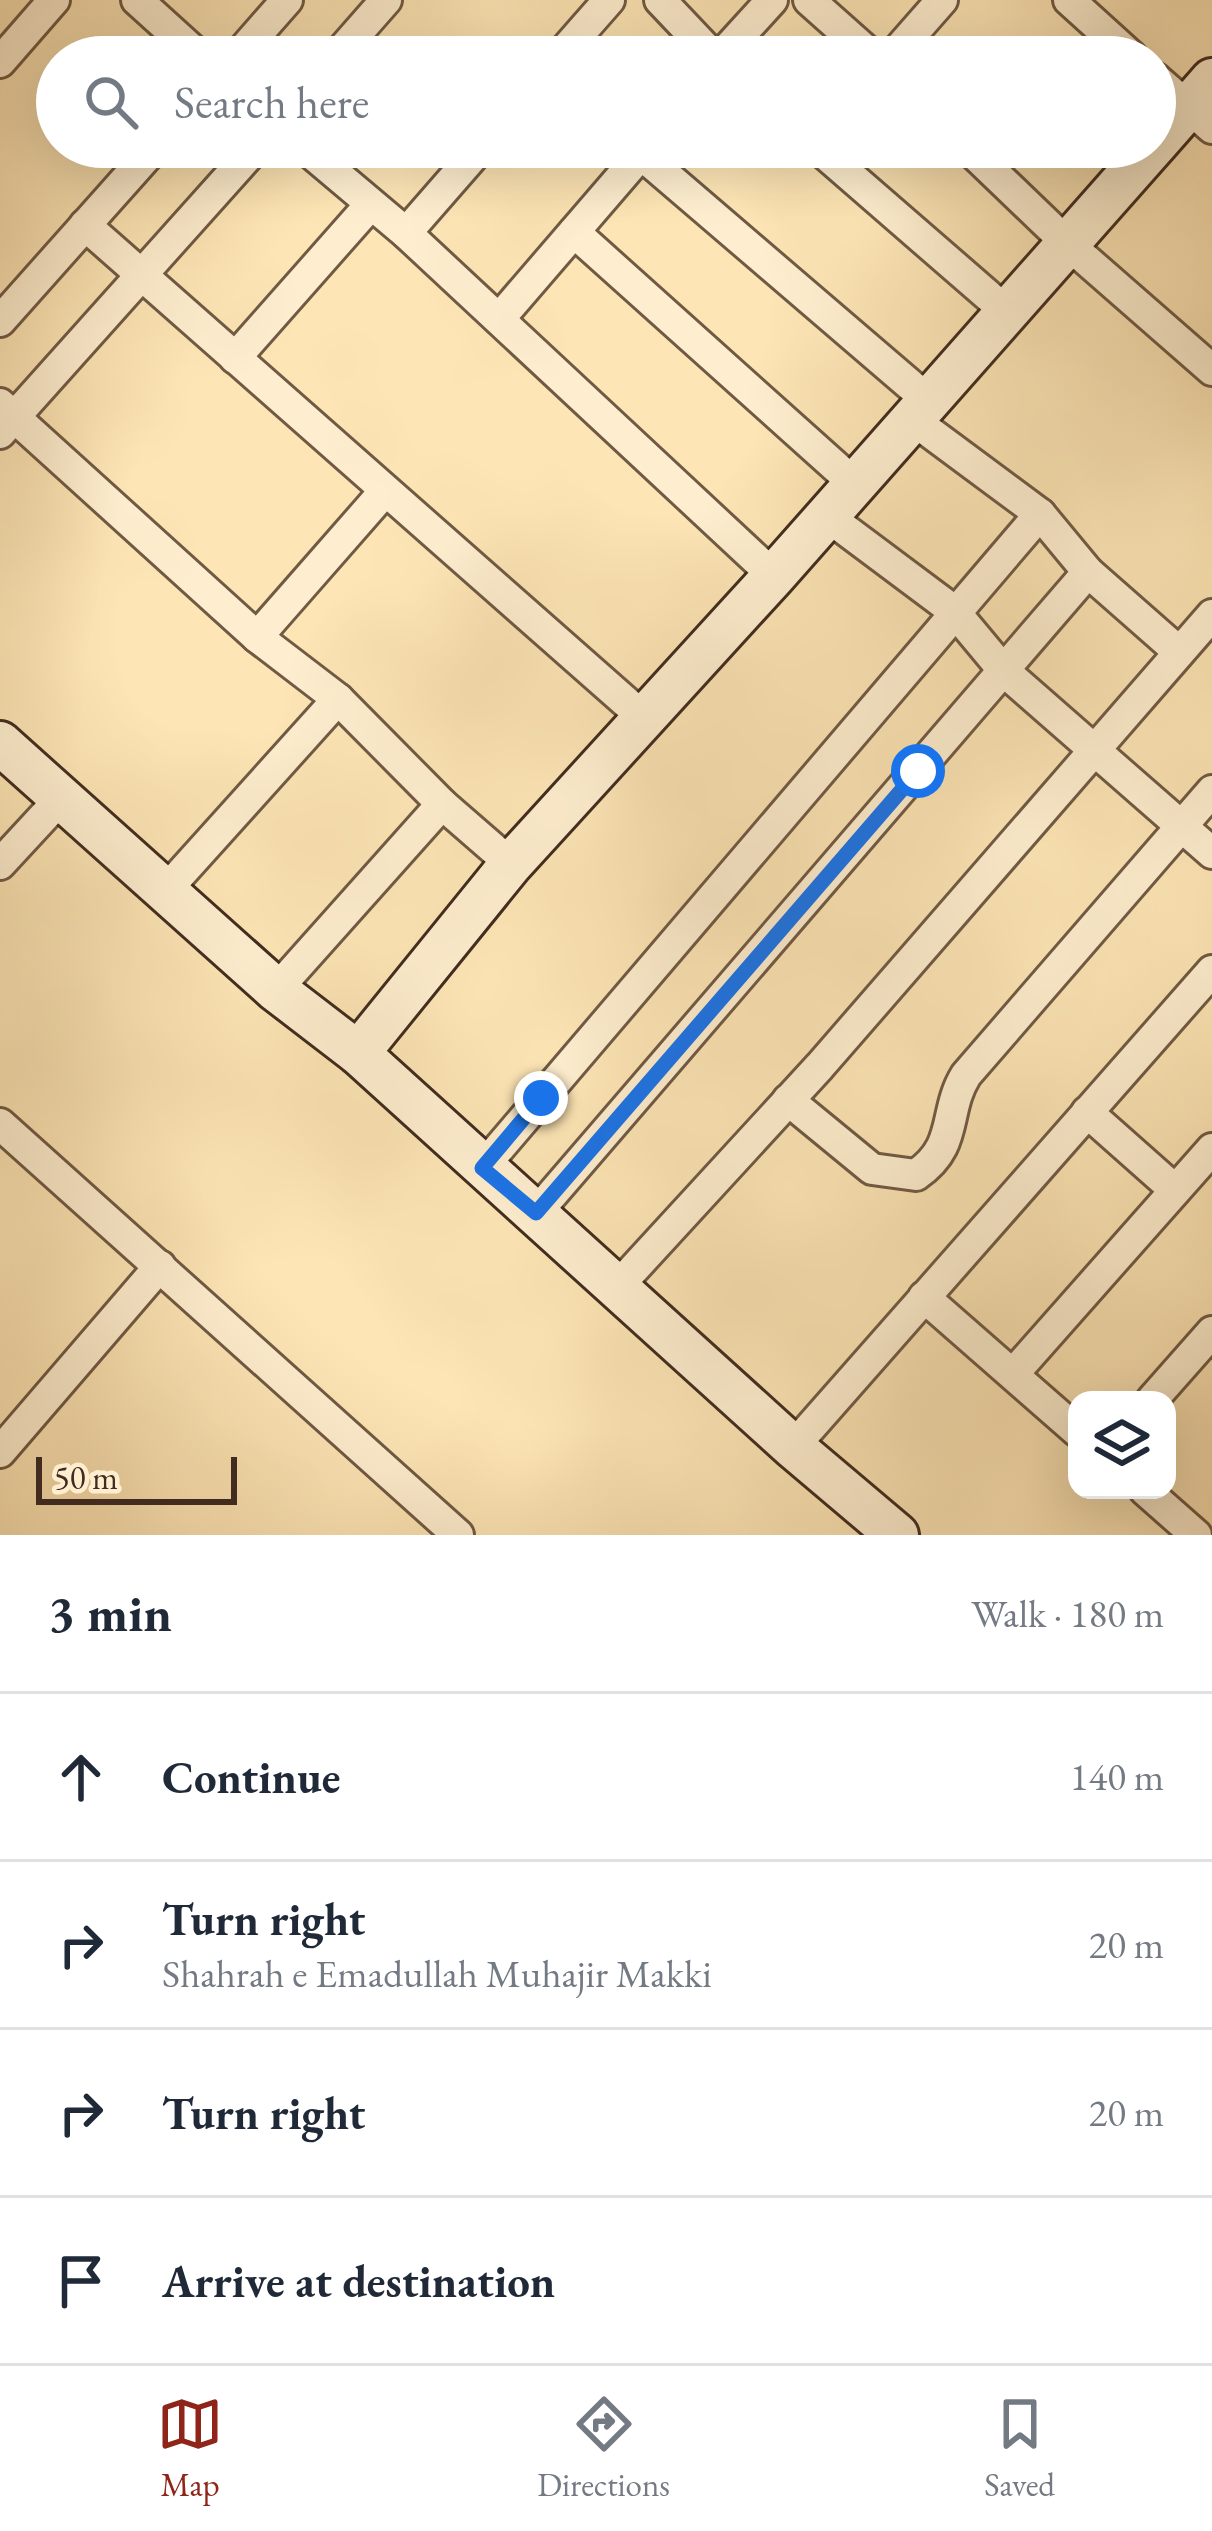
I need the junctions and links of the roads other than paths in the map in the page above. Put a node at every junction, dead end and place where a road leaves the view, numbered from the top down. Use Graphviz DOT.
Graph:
graph roads {
  1 [pos="54,0"];
  2 [pos="136,0"];
  3 [pos="287,0"];
  4 [pos="386,0"];
  5 [pos="609,0"];
  6 [pos="660,0"];
  7 [pos="772,0"];
  8 [pos="808,0"];
  9 [pos="942,0"];
  10 [pos="1069,0"];
  11 [pos="176,36"];
  12 [pos="255,36"];
  13 [pos="354,36"];
  14 [pos="577,36"];
  15 [pos="696,36"];
  16 [pos="737,36"];
  17 [pos="849,36"];
  18 [pos="910,36"];
  19 [pos="1109,36"];
  20 [pos="0,62"];
  21 [pos="1176,89"];
  22 [pos="1204,105"];
  23 [pos="1176,128"];
  24 [pos="136,168"];
  25 [pos="237,168"];
  26 [pos="329,168"];
  27 [pos="463,168"];
  28 [pos="629,168"];
  29 [pos="663,168"];
  30 [pos="841,168"];
  31 [pos="989,168"];
  32 [pos="1135,168"];
  33 [pos="371,204"];
  34 [pos="85,225"];
  35 [pos="574,232"];
  36 [pos="406,233"];
  37 [pos="1068,244"];
  38 [pos="142,275"];
  39 [pos="1007,312"];
  40 [pos="499,320"];
  41 [pos="0,321"];
  42 [pos="235,358"];
  43 [pos="1212,370"];
  44 [pos="921,410"];
  45 [pos="5,418"];
  46 [pos="384,492"];
  47 [pos="841,500"];
  48 [pos="1040,514"];
  49 [pos="1088,572"];
  50 [pos="774,575"];
  51 [pos="955,611"];
  52 [pos="1212,615"];
  53 [pos="257,637"];
  54 [pos="1179,652"];
  55 [pos="1004,671"];
  56 [pos="338,699"];
  57 [pos="643,717"];
  58 [pos="0,743"];
  59 [pos="1094,749"];
  60 [pos="1212,791"];
  61 [pos="62,797"];
  62 [pos="442,804"];
  63 [pos="1181,826"];
  64 [pos="1212,853"];
  65 [pos="0,864"];
  66 [pos="511,864"];
  67 [pos="166,890"];
  68 [pos="1212,971"];
  69 [pos="276,990"];
  70 [pos="358,1053"];
  71 [pos="788,1100"];
  72 [pos="1087,1112"];
  73 [pos="6,1142"];
  74 [pos="1212,1149"];
  75 [pos="482,1168"];
  76 [pos="1175,1190"];
  77 [pos="536,1213"];
  78 [pos="160,1266"];
  79 [pos="618,1286"];
  80 [pos="924,1297"];
  81 [pos="1212,1333"];
  82 [pos="1012,1374"];
  83 [pos="1160,1391"];
  84 [pos="1068,1423"];
  85 [pos="794,1447"];
  86 [pos="0,1452"];
  87 [pos="1154,1499"];
  88 [pos="1212,1514"];
  89 [pos="458,1535"];
  90 [pos="897,1535"];
  91 [pos="1195,1535"];
  1 -- 20 [label="street"];
  2 -- 11 [label="street"];
  3 -- 12 [label="street"];
  4 -- 13 [label="street"];
  5 -- 14 [label="street"];
  6 -- 15 [label="street"];
  7 -- 16 [label="street"];
  8 -- 17 [label="street"];
  9 -- 18 [label="street"];
  10 -- 19 [label="street"];
  21 -- 22 [label="street"];
  22 -- 23 [label="street"];
  24 -- 34 [label="street"];
  25 -- 38 [label="street"];
  26 -- 33 [label="street"];
  27 -- 36 [label="street"];
  28 -- 35 [label="street"];
  29 -- 44 [label="street"];
  30 -- 39 [label="street"];
  31 -- 37 [label="street"];
  32 -- 37 [label="street"];
  33 -- 36 [label="street"];
  33 -- 42 [label="street"];
  34 -- 38 [label="street"];
  34 -- 41 [label="street"];
  35 -- 40 [label="street"];
  35 -- 47 [label="street"];
  36 -- 40 [label="street"];
  37 -- 39 [label="street"];
  37 -- 43 [label="street"];
  38 -- 42 [label="street"];
  38 -- 45 [label="street"];
  39 -- 44 [label="street"];
  40 -- 50 [label="street"];
  42 -- 46 [label="street"];
  44 -- 47 [label="street"];
  44 -- 48 [label="street"];
  45 -- 53 [label="street"];
  46 -- 53 [label="street"];
  46 -- 57 [label="street"];
  47 -- 50 [label="street"];
  47 -- 51 [label="street"];
  48 -- 49 [label="street"];
  48 -- 51 [label="street"];
  49 -- 54 [label="street"];
  49 -- 55 [label="street"];
  50 -- 57 [label="street"];
  51 -- 55 [label="street"];
  51 -- 75 [label="street"];
  52 -- 54 [label="street"];
  53 -- 56 [label="street"];
  54 -- 59 [label="street"];
  55 -- 59 [label="street"];
  55 -- 77 [label="street"];
  56 -- 62 [label="street"];
  56 -- 67 [label="street"];
  57 -- 66 [label="street"];
  58 -- 61 [label="street"];
  59 -- 63 [label="street"];
  59 -- 71 [label="street"];
  60 -- 63 [label="street"];
  61 -- 65 [label="street"];
  61 -- 67 [label="street"];
  62 -- 66 [label="street"];
  62 -- 69 [label="street"];
  63 -- 64 [label="street"];
  63 -- 71 [label="street"];
  66 -- 70 [label="street"];
  67 -- 69 [label="street"];
  68 -- 72 [label="street"];
  69 -- 70 [label="street"];
  70 -- 75 [label="street"];
  71 -- 79 [label="street"];
  72 -- 76 [label="street"];
  72 -- 80 [label="street"];
  73 -- 78 [label="street"];
  74 -- 76 [label="street"];
  75 -- 77 [label="street"];
  76 -- 82 [label="street"];
  77 -- 79 [label="street"];
  78 -- 86 [label="street"];
  78 -- 89 [label="street"];
  79 -- 85 [label="street"];
  80 -- 82 [label="street"];
  80 -- 85 [label="street"];
  81 -- 83 [label="street"];
  82 -- 84 [label="street"];
  85 -- 90 [label="street"];
  87 -- 91 [label="street"];
  88 -- 91 [label="street"];
}
